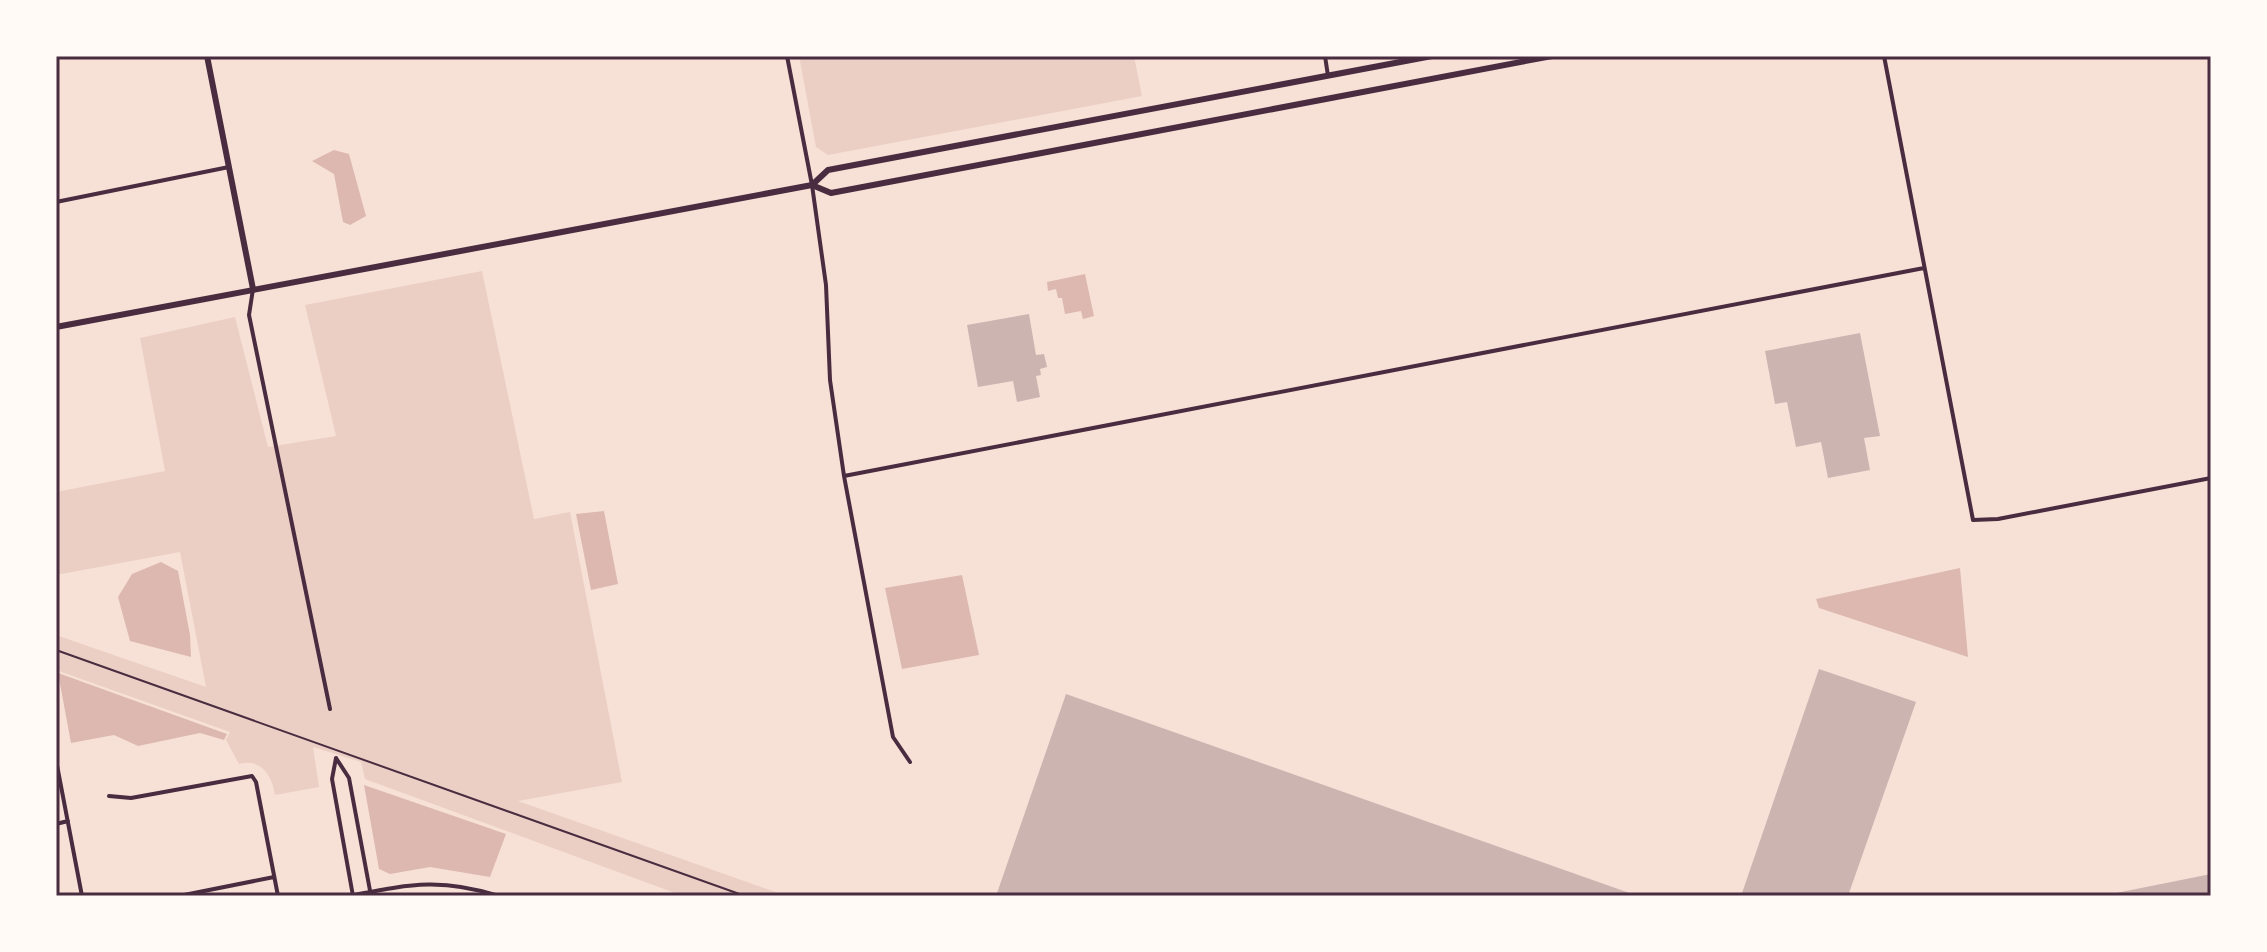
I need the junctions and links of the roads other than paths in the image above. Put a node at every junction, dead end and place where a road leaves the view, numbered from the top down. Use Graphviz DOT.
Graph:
graph roads {
  1 [pos="207,56"];
  2 [pos="787,56"];
  3 [pos="1325,56"];
  4 [pos="1432,56"];
  5 [pos="1552,56"];
  6 [pos="1884,56"];
  7 [pos="1328,76"];
  8 [pos="229,167"];
  9 [pos="812,185"];
  10 [pos="56,202"];
  11 [pos="1924,268"];
  12 [pos="253,289"];
  13 [pos="56,327"];
  14 [pos="844,476"];
  15 [pos="2211,478"];
  16 [pos="330,709"];
  17 [pos="56,760"];
  18 [pos="910,762"];
  19 [pos="109,796"];
  20 [pos="68,821"];
  21 [pos="56,824"];
  22 [pos="274,877"];
  23 [pos="370,894"];
  24 [pos="82,896"];
  25 [pos="179,896"];
  26 [pos="278,896"];
  27 [pos="353,896"];
  28 [pos="499,896"];
  1 -- 8 [label="main road"];
  2 -- 9 [label="street"];
  3 -- 7 [label="street"];
  4 -- 7 [label="main road"];
  5 -- 9 [label="main road"];
  6 -- 11 [label="street"];
  7 -- 9 [label="main road"];
  8 -- 10 [label="street"];
  8 -- 12 [label="main road"];
  9 -- 12 [label="main road"];
  9 -- 14 [label="street"];
  11 -- 14 [label="street"];
  11 -- 15 [label="street"];
  12 -- 13 [label="main road"];
  12 -- 16 [label="street"];
  14 -- 18 [label="street"];
  17 -- 20 [label="street"];
  19 -- 22 [label="street"];
  20 -- 21 [label="street"];
  20 -- 24 [label="street"];
  22 -- 25 [label="street"];
  22 -- 26 [label="street"];
  23 -- 27 [label="street"];
  23 -- 27 [label="street"];
  23 -- 28 [label="street"];
}
